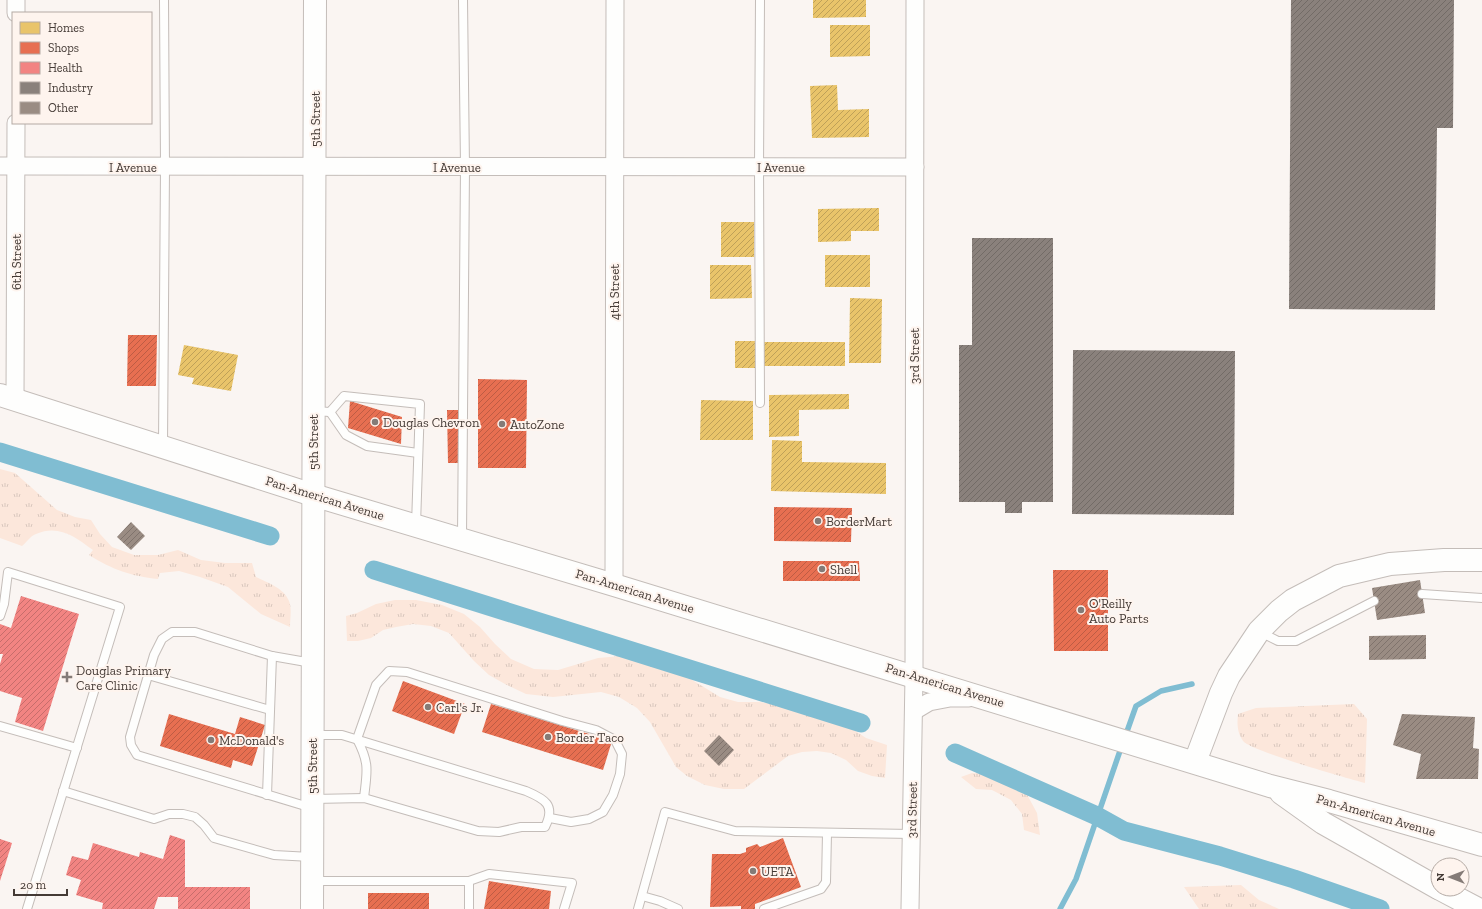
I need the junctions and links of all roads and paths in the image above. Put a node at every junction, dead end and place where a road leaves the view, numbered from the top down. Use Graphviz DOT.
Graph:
graph roads {
  1 [pos="16,0"];
  2 [pos="164,0"];
  3 [pos="315,0"];
  4 [pos="464,0"];
  5 [pos="615,0"];
  6 [pos="760,0"];
  7 [pos="915,0"];
  8 [pos="16,12"];
  9 [pos="16,124"];
  10 [pos="8,166"];
  11 [pos="165,167"];
  12 [pos="315,167"];
  13 [pos="465,167"];
  14 [pos="614,167"];
  15 [pos="759,167"];
  16 [pos="915,167"];
  17 [pos="8,398"];
  18 [pos="760,403"];
  19 [pos="322,411"];
  20 [pos="163,447"];
  21 [pos="418,453"];
  22 [pos="313,495"];
  23 [pos="416,526"];
  24 [pos="462,539"];
  25 [pos="1482,560"];
  26 [pos="614,585"];
  27 [pos="1422,594"];
  28 [pos="1482,598"];
  29 [pos="1374,601"];
  30 [pos="0,616"];
  31 [pos="1259,631"];
  32 [pos="272,656"];
  33 [pos="313,663"];
  34 [pos="148,675"];
  35 [pos="914,676"];
  36 [pos="987,698"];
  37 [pos="270,710"];
  38 [pos="914,711"];
  39 [pos="0,726"];
  40 [pos="312,735"];
  41 [pos="356,739"];
  42 [pos="77,748"];
  43 [pos="1195,762"];
  44 [pos="1270,786"];
  45 [pos="64,791"];
  46 [pos="267,795"];
  47 [pos="364,798"];
  48 [pos="312,804"];
  49 [pos="550,818"];
  50 [pos="827,833"];
  51 [pos="912,834"];
  52 [pos="1482,845"];
  53 [pos="312,857"];
  54 [pos="312,881"];
  55 [pos="469,881"];
  56 [pos="1430,883"];
  57 [pos="642,896"];
  58 [pos="1456,897"];
  59 [pos="27,909"];
  60 [pos="312,909"];
  61 [pos="469,909"];
  62 [pos="564,909"];
  63 [pos="638,909"];
  64 [pos="678,909"];
  65 [pos="764,909"];
  66 [pos="910,909"];
  67 [pos="1478,909"];
  1 -- 8 [label="street"];
  2 -- 11 [label="lane"];
  3 -- 12 [label="main road, 5th Street"];
  4 -- 13 [label="lane"];
  5 -- 14 [label="street, 4th Street"];
  6 -- 15 [label="lane"];
  7 -- 16 [label="street, 3rd Street"];
  9 -- 10 [label="street, 6th Street"];
  10 -- 11 [label="street, I Avenue"];
  10 -- 17 [label="street, 6th Street"];
  11 -- 12 [label="street, I Avenue"];
  11 -- 20 [label="lane"];
  12 -- 13 [label="street, I Avenue"];
  12 -- 19 [label="main road, 5th Street"];
  13 -- 14 [label="street, I Avenue"];
  13 -- 24 [label="lane"];
  14 -- 15 [label="street, I Avenue"];
  14 -- 26 [label="street, 4th Street"];
  15 -- 16 [label="street, I Avenue"];
  15 -- 18 [label="lane"];
  16 -- 35 [label="street, 3rd Street"];
  17 -- 20 [label="main road, Pan-American Avenue"];
  19 -- 21 [label="lane"];
  19 -- 21 [label="lane"];
  19 -- 22 [label="main road, 5th Street"];
  20 -- 22 [label="main road, Pan-American Avenue"];
  21 -- 23 [label="lane"];
  22 -- 23 [label="main road, Pan-American Avenue"];
  22 -- 33 [label="main road, 5th Street"];
  23 -- 24 [label="main road, Pan-American Avenue"];
  24 -- 26 [label="main road, Pan-American Avenue"];
  25 -- 31 [label="main road"];
  26 -- 35 [label="main road, Pan-American Avenue"];
  27 -- 28 [label="lane"];
  29 -- 31 [label="lane"];
  30 -- 42 [label="lane"];
  31 -- 43 [label="main road"];
  32 -- 33 [label="lane"];
  32 -- 34 [label="lane"];
  32 -- 37 [label="lane"];
  33 -- 40 [label="main road, 5th Street"];
  34 -- 37 [label="lane"];
  34 -- 46 [label="lane"];
  35 -- 36 [label="main road, Pan-American Avenue"];
  35 -- 38 [label="street, 3rd Street"];
  36 -- 38 [label="street"];
  36 -- 43 [label="main road, Pan-American Avenue"];
  37 -- 46 [label="lane"];
  38 -- 51 [label="street, 3rd Street"];
  39 -- 42 [label="lane"];
  40 -- 41 [label="lane"];
  40 -- 48 [label="main road, 5th Street"];
  41 -- 47 [label="lane"];
  41 -- 49 [label="lane"];
  41 -- 49 [label="lane"];
  42 -- 45 [label="lane"];
  43 -- 44 [label="main road, Pan-American Avenue"];
  44 -- 52 [label="main road, Pan-American Avenue"];
  44 -- 56 [label="main road, Pan-American Avenue"];
  45 -- 53 [label="lane"];
  45 -- 59 [label="lane"];
  46 -- 48 [label="lane"];
  47 -- 48 [label="lane"];
  47 -- 49 [label="lane"];
  48 -- 53 [label="main road, 5th Street"];
  50 -- 51 [label="lane"];
  50 -- 57 [label="lane"];
  50 -- 65 [label="lane"];
  51 -- 66 [label="street, 3rd Street"];
  53 -- 54 [label="main road, 5th Street"];
  54 -- 55 [label="lane"];
  54 -- 60 [label="main road, 5th Street"];
  55 -- 61 [label="lane"];
  55 -- 62 [label="lane"];
  57 -- 63 [label="lane"];
  57 -- 64 [label="lane"];
  58 -- 67 [label="main road, Pan-American Avenue"];
}
